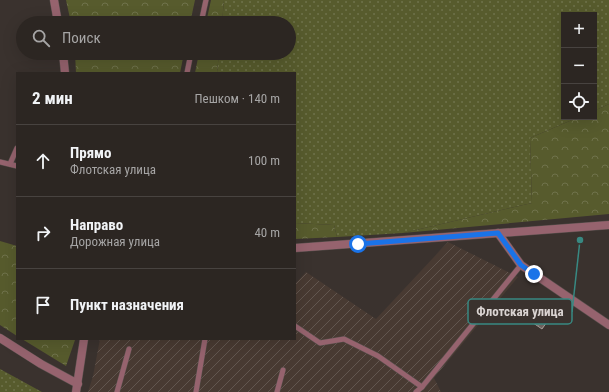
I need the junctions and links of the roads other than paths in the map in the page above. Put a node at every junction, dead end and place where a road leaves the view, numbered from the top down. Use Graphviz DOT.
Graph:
graph roads {
  1 [pos="54,0"];
  2 [pos="206,0"];
  3 [pos="57,16"];
  4 [pos="203,16"];
  5 [pos="64,60"];
  6 [pos="190,60"];
  7 [pos="65,72"];
  8 [pos="187,72"];
  9 [pos="16,150"];
  10 [pos="0,162"];
  11 [pos="10,164"];
  12 [pos="16,166"];
  13 [pos="609,225"];
  14 [pos="498,233"];
  15 [pos="296,248"];
  16 [pos="521,265"];
  17 [pos="609,325"];
  18 [pos="296,327"];
  19 [pos="0,338"];
  20 [pos="84,340"];
  21 [pos="205,340"];
  22 [pos="129,349"];
  23 [pos="283,370"];
  24 [pos="77,388"];
  25 [pos="421,389"];
  26 [pos="117,392"];
  27 [pos="196,392"];
  28 [pos="276,392"];
  29 [pos="416,392"];
  1 -- 3 [label="street"];
  2 -- 4 [label="lane"];
  5 -- 7 [label="street"];
  6 -- 8 [label="lane"];
  9 -- 11 [label="lane"];
  10 -- 11 [label="lane"];
  11 -- 12 [label="lane"];
  13 -- 14 [label="street"];
  14 -- 15 [label="street"];
  14 -- 16 [label="street"];
  16 -- 17 [label="street"];
  16 -- 25 [label="lane"];
  18 -- 25 [label="lane"];
  19 -- 24 [label="street"];
  20 -- 24 [label="street"];
  21 -- 27 [label="lane"];
  22 -- 26 [label="lane"];
  23 -- 28 [label="lane"];
  25 -- 29 [label="lane"];
}
